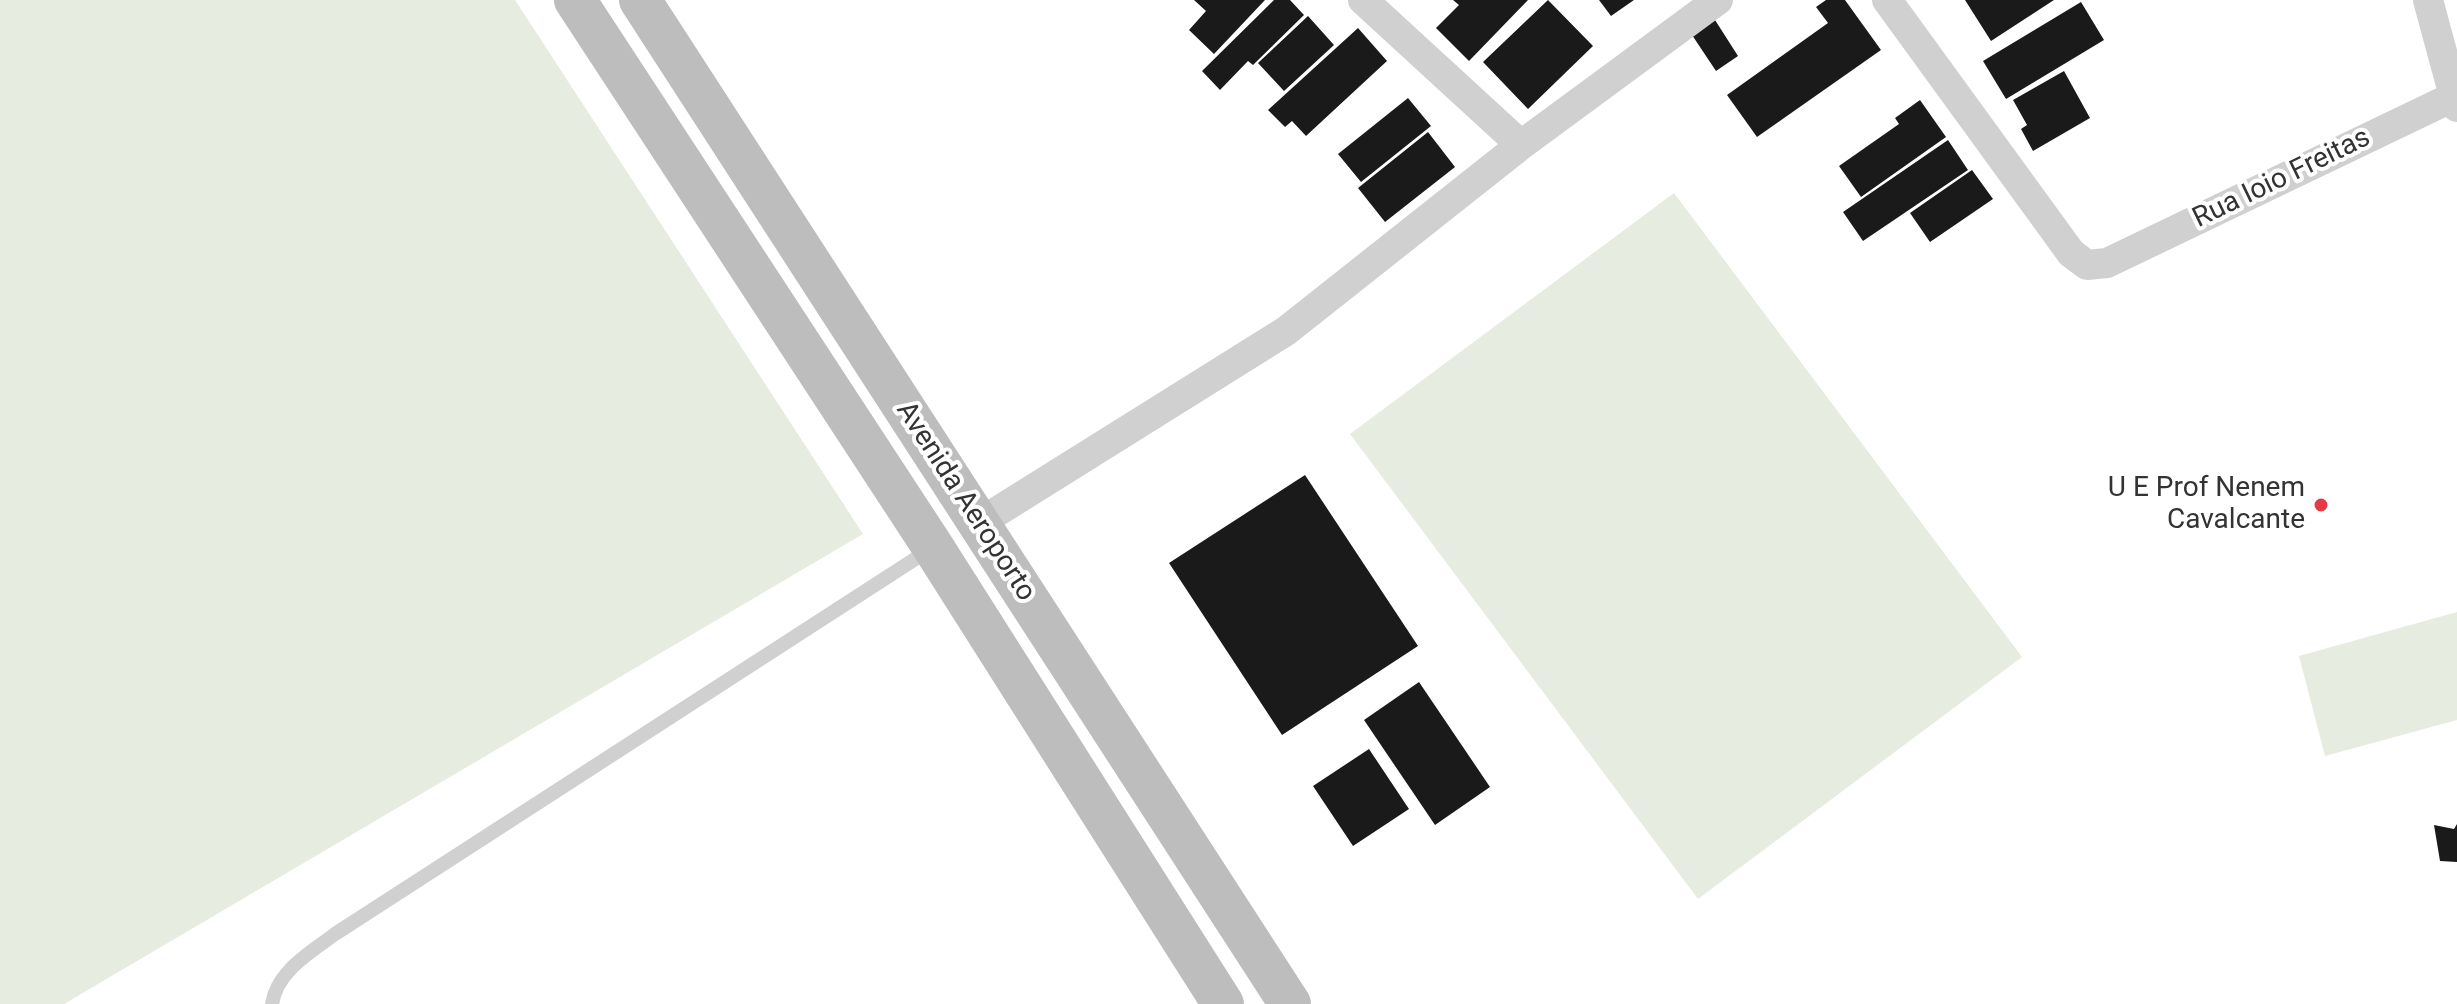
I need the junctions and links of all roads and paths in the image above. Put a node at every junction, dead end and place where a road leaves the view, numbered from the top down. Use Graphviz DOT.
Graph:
graph roads {
  1 [pos="575,0"];
  2 [pos="640,0"];
  3 [pos="1363,0"];
  4 [pos="1718,0"];
  5 [pos="1887,0"];
  6 [pos="2428,0"];
  7 [pos="2456,100"];
  8 [pos="1521,145"];
  9 [pos="979,523"];
  10 [pos="933,547"];
  11 [pos="272,1004"];
  12 [pos="1223,1004"];
  13 [pos="1290,1004"];
  1 -- 10 [label="street, Avenida Aeroporto"];
  2 -- 9 [label="street, Avenida Aeroporto"];
  3 -- 8 [label="street"];
  4 -- 8 [label="street"];
  5 -- 7 [label="street, Rua Ioio Freitas"];
  6 -- 7 [label="street"];
  8 -- 9 [label="street"];
  9 -- 13 [label="street, Avenida Aeroporto"];
  10 -- 11 [label="lane"];
  10 -- 12 [label="street, Avenida Aeroporto"];
}
